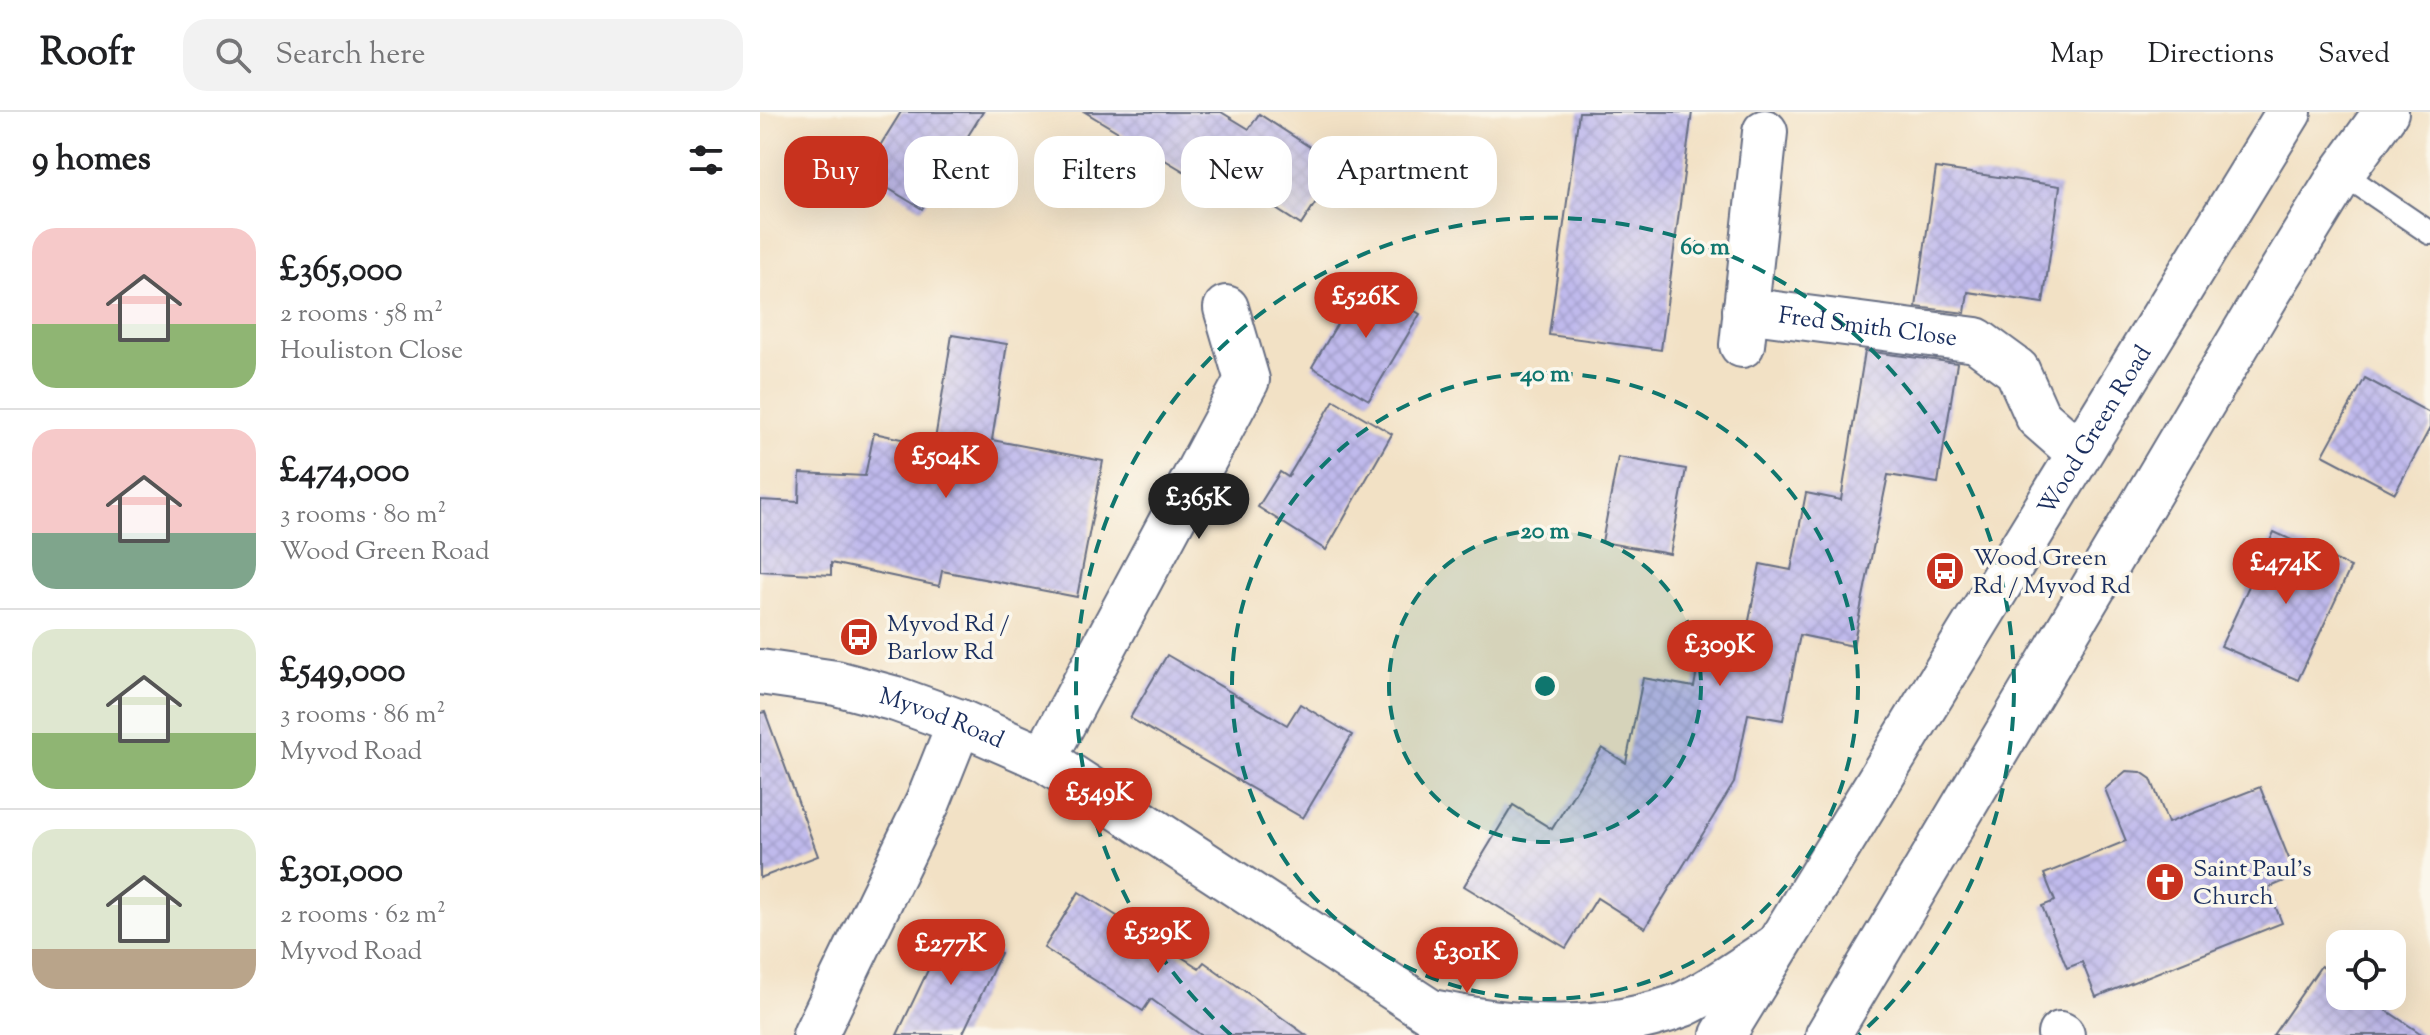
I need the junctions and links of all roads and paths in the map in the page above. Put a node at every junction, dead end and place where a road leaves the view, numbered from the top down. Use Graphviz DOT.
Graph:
graph roads {
  1 [pos="2289,112"];
  2 [pos="2386,112"];
  3 [pos="1765,132"];
  4 [pos="2342,173"];
  5 [pos="2430,233"];
  6 [pos="1226,308"];
  7 [pos="2079,453"];
  8 [pos="760,672"];
  9 [pos="960,722"];
  10 [pos="1044,759"];
  11 [pos="1777,946"];
  12 [pos="1448,1023"];
  13 [pos="815,1035"];
  14 [pos="1723,1035"];
  15 [pos="1828,1035"];
  1 -- 7 [label="main road, Wood Green Road"];
  2 -- 4 [label="main road"];
  3 -- 7 [label="main road, Fred Smith Close"];
  4 -- 5 [label="lane"];
  4 -- 15 [label="main road"];
  6 -- 10 [label="main road"];
  7 -- 11 [label="main road, Wood Green Road"];
  8 -- 9 [label="main road, Myvod Road"];
  9 -- 10 [label="main road, Myvod Road"];
  9 -- 13 [label="main road"];
  10 -- 12 [label="main road, Myvod Road"];
  11 -- 12 [label="main road, Myvod Road"];
  11 -- 14 [label="main road, Wood Green Road"];
}
